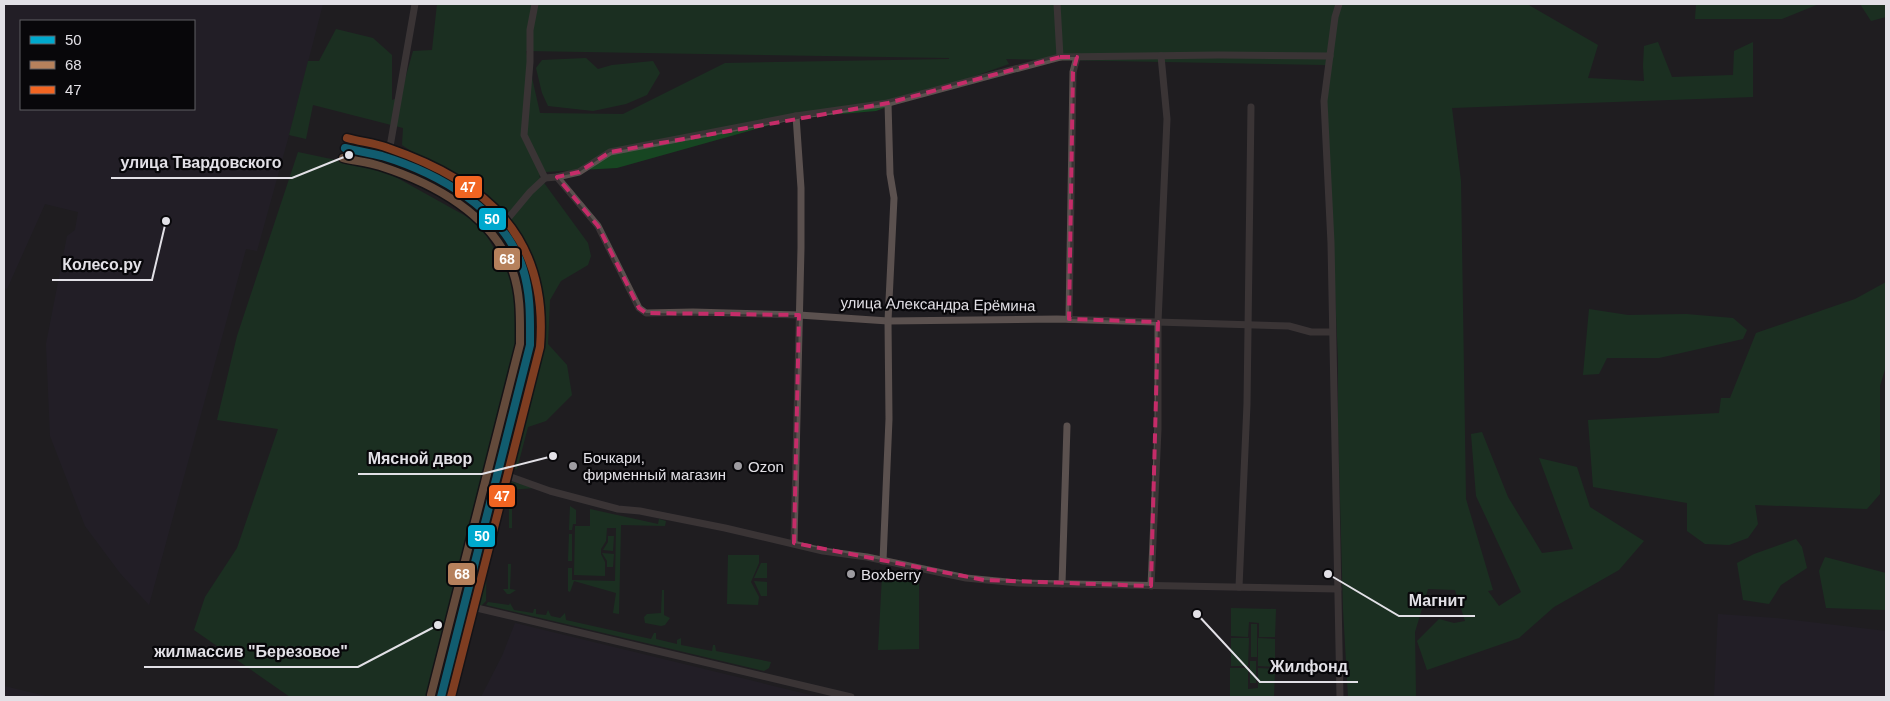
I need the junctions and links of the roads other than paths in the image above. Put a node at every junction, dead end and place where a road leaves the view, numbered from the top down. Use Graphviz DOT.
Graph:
graph roads {
  1 [pos="415,4"];
  2 [pos="535,4"];
  3 [pos="1057,4"];
  4 [pos="1339,4"];
  5 [pos="1161,56"];
  6 [pos="1330,56"];
  7 [pos="1060,57"];
  8 [pos="1076,57"];
  9 [pos="888,103"];
  10 [pos="1250,107"];
  11 [pos="796,116"];
  12 [pos="388,158"];
  13 [pos="557,177"];
  14 [pos="545,178"];
  15 [pos="500,228"];
  16 [pos="799,314"];
  17 [pos="1069,319"];
  18 [pos="888,321"];
  19 [pos="1158,322"];
  20 [pos="1246,325"];
  21 [pos="1332,332"];
  22 [pos="1067,426"];
  23 [pos="497,472"];
  24 [pos="794,544"];
  25 [pos="884,561"];
  26 [pos="1062,584"];
  27 [pos="1151,586"];
  28 [pos="1239,588"];
  29 [pos="1338,589"];
  30 [pos="464,605"];
  31 [pos="851,697"];
  32 [pos="1340,697"];
  1 -- 12 [label="street"];
  2 -- 14 [label="street"];
  3 -- 7 [label="street"];
  4 -- 6 [label="street"];
  5 -- 6 [label="street"];
  5 -- 8 [label="street"];
  5 -- 19 [label="street"];
  6 -- 21 [label="street"];
  7 -- 8 [label="street"];
  7 -- 9 [label="street"];
  8 -- 17 [label="street"];
  9 -- 11 [label="street"];
  9 -- 18 [label="street"];
  10 -- 20 [label="street"];
  11 -- 13 [label="street"];
  11 -- 16 [label="street"];
  13 -- 14 [label="street"];
  13 -- 16 [label="street, улица Александра Ерёмина"];
  14 -- 15 [label="street"];
  16 -- 18 [label="street, улица Александра Ерёмина"];
  16 -- 24 [label="street"];
  17 -- 18 [label="street, улица Александра Ерёмина"];
  17 -- 19 [label="street, улица Александра Ерёмина"];
  18 -- 25 [label="street"];
  19 -- 20 [label="street, улица Александра Ерёмина"];
  19 -- 27 [label="street"];
  20 -- 21 [label="street, улица Александра Ерёмина"];
  20 -- 28 [label="street"];
  21 -- 29 [label="street"];
  22 -- 26 [label="street"];
  23 -- 24 [label="street"];
  24 -- 25 [label="street"];
  25 -- 26 [label="street"];
  26 -- 27 [label="street"];
  27 -- 28 [label="street"];
  28 -- 29 [label="street"];
  29 -- 32 [label="street"];
  30 -- 31 [label="street"];
}
